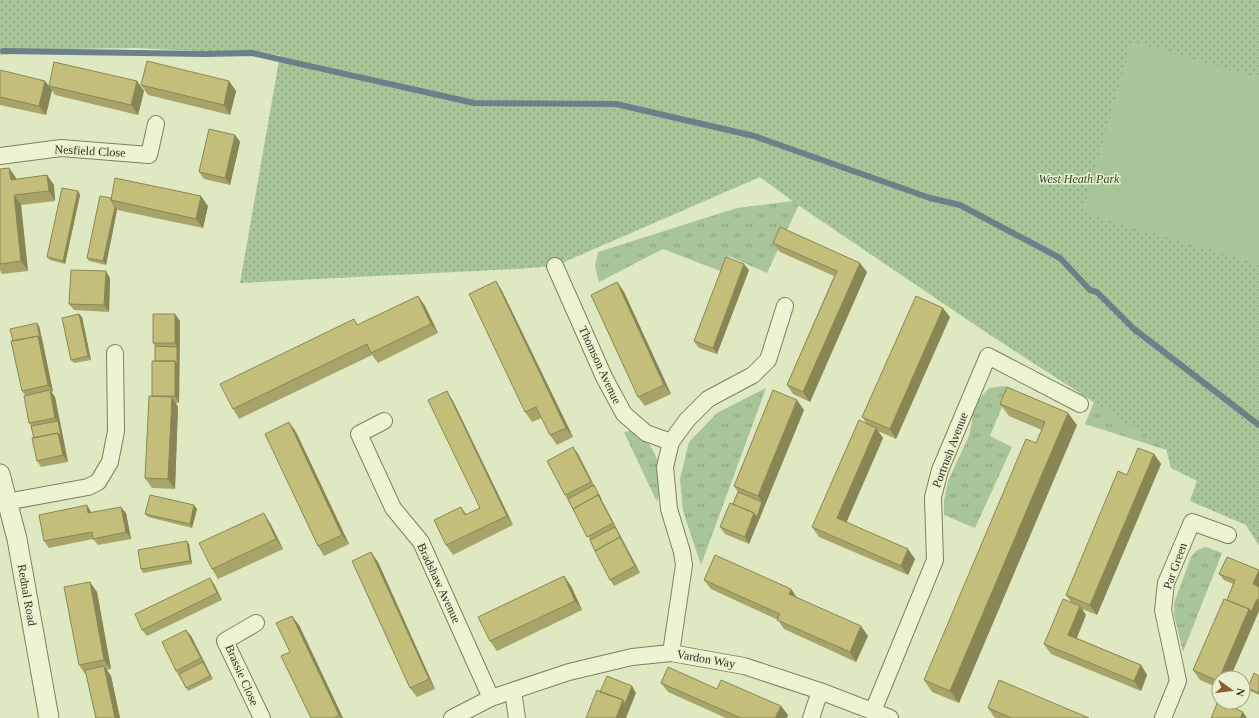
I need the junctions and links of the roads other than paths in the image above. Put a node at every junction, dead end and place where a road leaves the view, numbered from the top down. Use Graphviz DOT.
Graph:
graph roads {
  1 [pos="156,124"];
  2 [pos="0,156"];
  3 [pos="555,266"];
  4 [pos="785,306"];
  5 [pos="115,353"];
  6 [pos="1080,404"];
  7 [pos="384,421"];
  8 [pos="671,442"];
  9 [pos="0,474"];
  10 [pos="6,502"];
  11 [pos="1228,535"];
  12 [pos="256,623"];
  13 [pos="671,653"];
  14 [pos="513,691"];
  15 [pos="820,691"];
  16 [pos="491,698"];
  17 [pos="873,711"];
  18 [pos="49,718"];
  19 [pos="262,718"];
  20 [pos="452,718"];
  21 [pos="517,718"];
  22 [pos="811,718"];
  23 [pos="890,718"];
  24 [pos="1163,718"];
  1 -- 2 [label="street, Nesfield Close"];
  3 -- 8 [label="street, Thomson Avenue"];
  4 -- 8 [label="street"];
  5 -- 10 [label="street"];
  6 -- 17 [label="street, Portrush Avenue"];
  7 -- 16 [label="street, Bradshaw Avenue"];
  8 -- 13 [label="street"];
  9 -- 10 [label="street, Rednal Road"];
  10 -- 18 [label="street, Rednal Road"];
  11 -- 24 [label="street, Par Green"];
  12 -- 19 [label="street, Brassie Close"];
  13 -- 14 [label="street, Vardon Way"];
  13 -- 15 [label="street, Vardon Way"];
  14 -- 16 [label="street, Vardon Way"];
  14 -- 21 [label="street"];
  15 -- 17 [label="street, Vardon Way"];
  15 -- 22 [label="street"];
  16 -- 20 [label="street, Vardon Way"];
  17 -- 23 [label="street, Vardon Way"];
}
